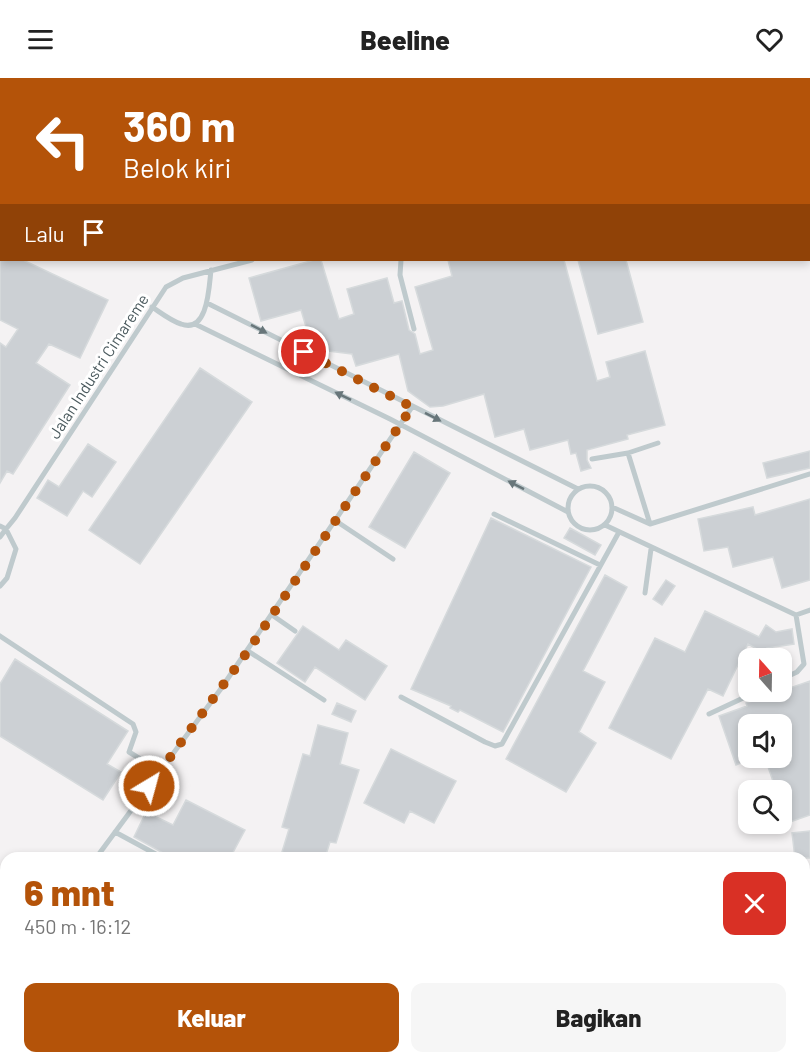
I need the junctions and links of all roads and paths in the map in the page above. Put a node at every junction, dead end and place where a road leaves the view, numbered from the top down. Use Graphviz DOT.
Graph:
graph roads {
  1 [pos="401,261"];
  2 [pos="230,262"];
  3 [pos="211,270"];
  4 [pos="207,303"];
  5 [pos="152,307"];
  6 [pos="195,324"];
  7 [pos="414,329"];
  8 [pos="412,407"];
  9 [pos="401,425"];
  10 [pos="658,443"];
  11 [pos="628,453"];
  12 [pos="592,459"];
  13 [pos="810,474"];
  14 [pos="578,489"];
  15 [pos="612,507"];
  16 [pos="568,512"];
  17 [pos="494,514"];
  18 [pos="336,520"];
  19 [pos="650,524"];
  20 [pos="605,525"];
  21 [pos="0,526"];
  22 [pos="6,529"];
  23 [pos="619,532"];
  24 [pos="0,537"];
  25 [pos="651,549"];
  26 [pos="393,559"];
  27 [pos="600,565"];
  28 [pos="0,586"];
  29 [pos="645,593"];
  30 [pos="810,610"];
  31 [pos="272,615"];
  32 [pos="796,615"];
  33 [pos="295,631"];
  34 [pos="0,636"];
  35 [pos="248,651"];
  36 [pos="792,674"];
  37 [pos="401,697"];
  38 [pos="324,700"];
  39 [pos="738,700"];
  40 [pos="709,714"];
  41 [pos="160,771"];
  42 [pos="116,832"];
  43 [pos="101,852"];
  44 [pos="152,852"];
  1 -- 7 [label="lane"];
  2 -- 3 [label="lane, Jalan Industri Cimareme"];
  3 -- 4 [label="lane"];
  3 -- 5 [label="lane, Jalan Industri Cimareme"];
  4 -- 6 [label="lane"];
  4 -- 8 [label="lane, one-way"];
  5 -- 6 [label="lane"];
  5 -- 22 [label="lane, Jalan Industri Cimareme"];
  9 -- 6 [label="lane, one-way"];
  8 -- 9 [label="lane"];
  8 -- 14 [label="lane, one-way"];
  16 -- 9 [label="lane, one-way"];
  9 -- 18 [label="lane"];
  10 -- 11 [label="lane"];
  11 -- 12 [label="lane"];
  11 -- 19 [label="lane"];
  13 -- 19 [label="lane"];
  14 -- 15 [label="lane"];
  14 -- 16 [label="lane"];
  15 -- 19 [label="lane"];
  15 -- 20 [label="lane"];
  16 -- 20 [label="lane"];
  17 -- 27 [label="lane"];
  18 -- 26 [label="lane"];
  18 -- 31 [label="lane"];
  20 -- 23 [label="lane"];
  21 -- 22 [label="lane"];
  22 -- 24 [label="lane, Jalan Industri Cimareme"];
  22 -- 28 [label="lane"];
  23 -- 25 [label="lane"];
  23 -- 27 [label="lane"];
  25 -- 29 [label="lane"];
  25 -- 32 [label="lane"];
  27 -- 37 [label="lane"];
  30 -- 32 [label="lane"];
  31 -- 33 [label="lane"];
  31 -- 35 [label="lane"];
  32 -- 36 [label="lane"];
  34 -- 41 [label="lane"];
  35 -- 38 [label="lane"];
  35 -- 41 [label="lane"];
  39 -- 40 [label="lane"];
  41 -- 42 [label="lane"];
  42 -- 43 [label="lane"];
  42 -- 44 [label="lane"];
}
